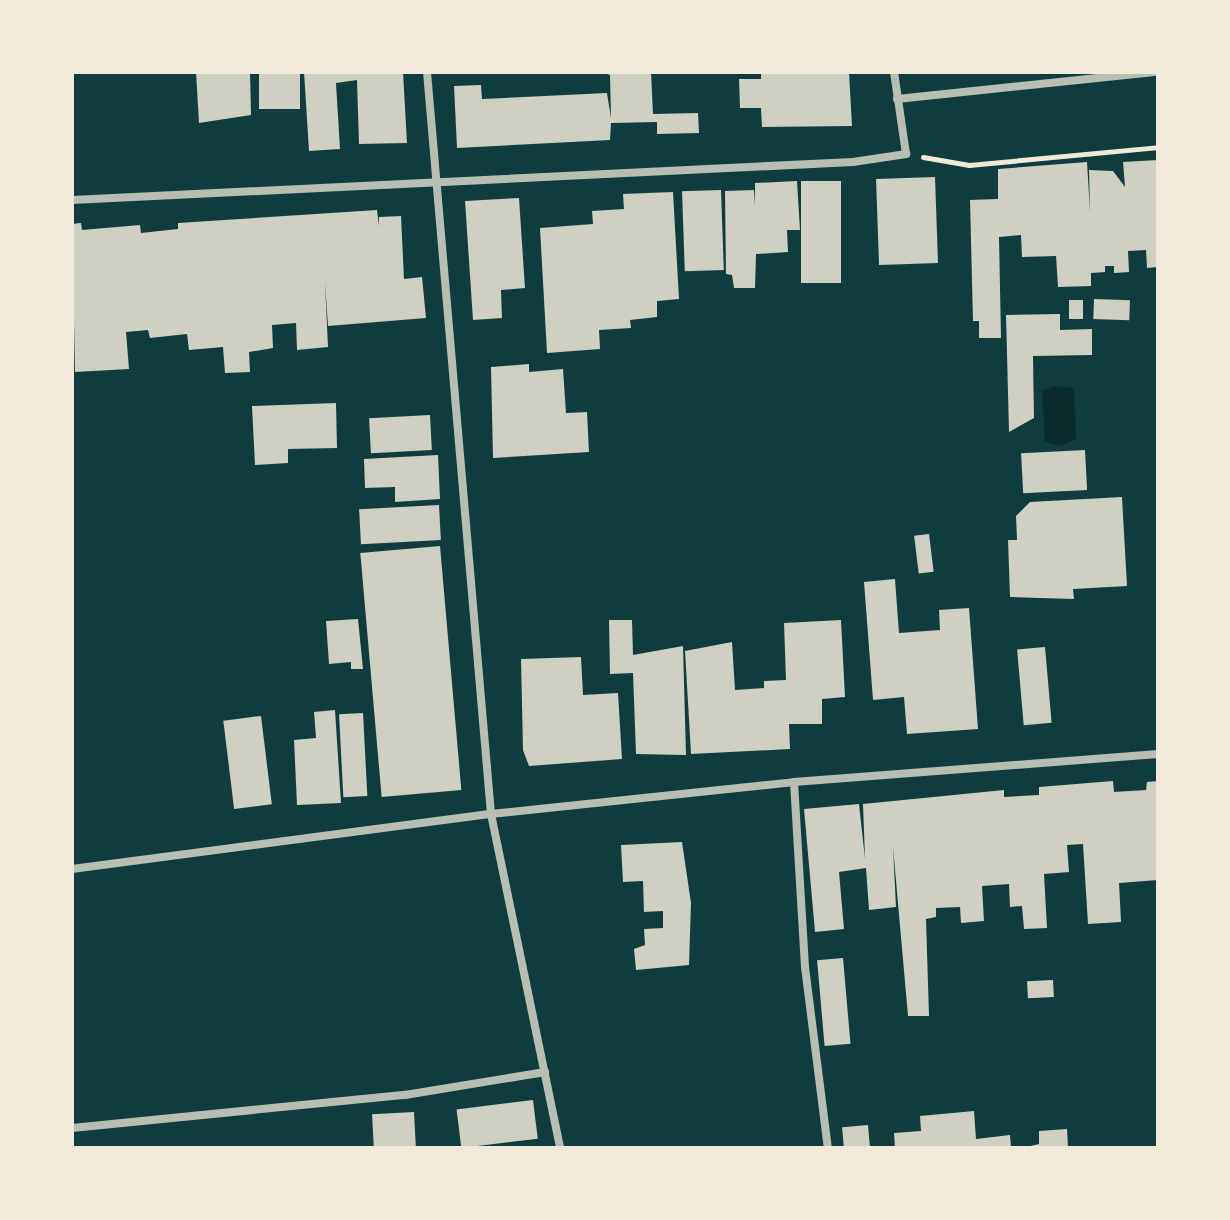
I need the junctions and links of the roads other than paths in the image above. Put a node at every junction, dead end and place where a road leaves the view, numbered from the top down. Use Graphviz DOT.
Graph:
graph roads {
  1 [pos="427,72"];
  2 [pos="894,72"];
  3 [pos="1155,72"];
  4 [pos="897,99"];
  5 [pos="435,178"];
  6 [pos="72,200"];
  7 [pos="1158,754"];
  8 [pos="794,782"];
  9 [pos="491,814"];
  10 [pos="72,869"];
  11 [pos="545,1072"];
  12 [pos="72,1128"];
  13 [pos="560,1148"];
  14 [pos="828,1148"];
  1 -- 5 [label="street"];
  2 -- 4 [label="street"];
  3 -- 4 [label="street"];
  4 -- 5 [label="street"];
  5 -- 6 [label="street"];
  5 -- 9 [label="street"];
  7 -- 8 [label="street"];
  8 -- 9 [label="street"];
  8 -- 14 [label="street"];
  9 -- 10 [label="street"];
  9 -- 11 [label="street"];
  11 -- 12 [label="street"];
  11 -- 13 [label="street"];
}
